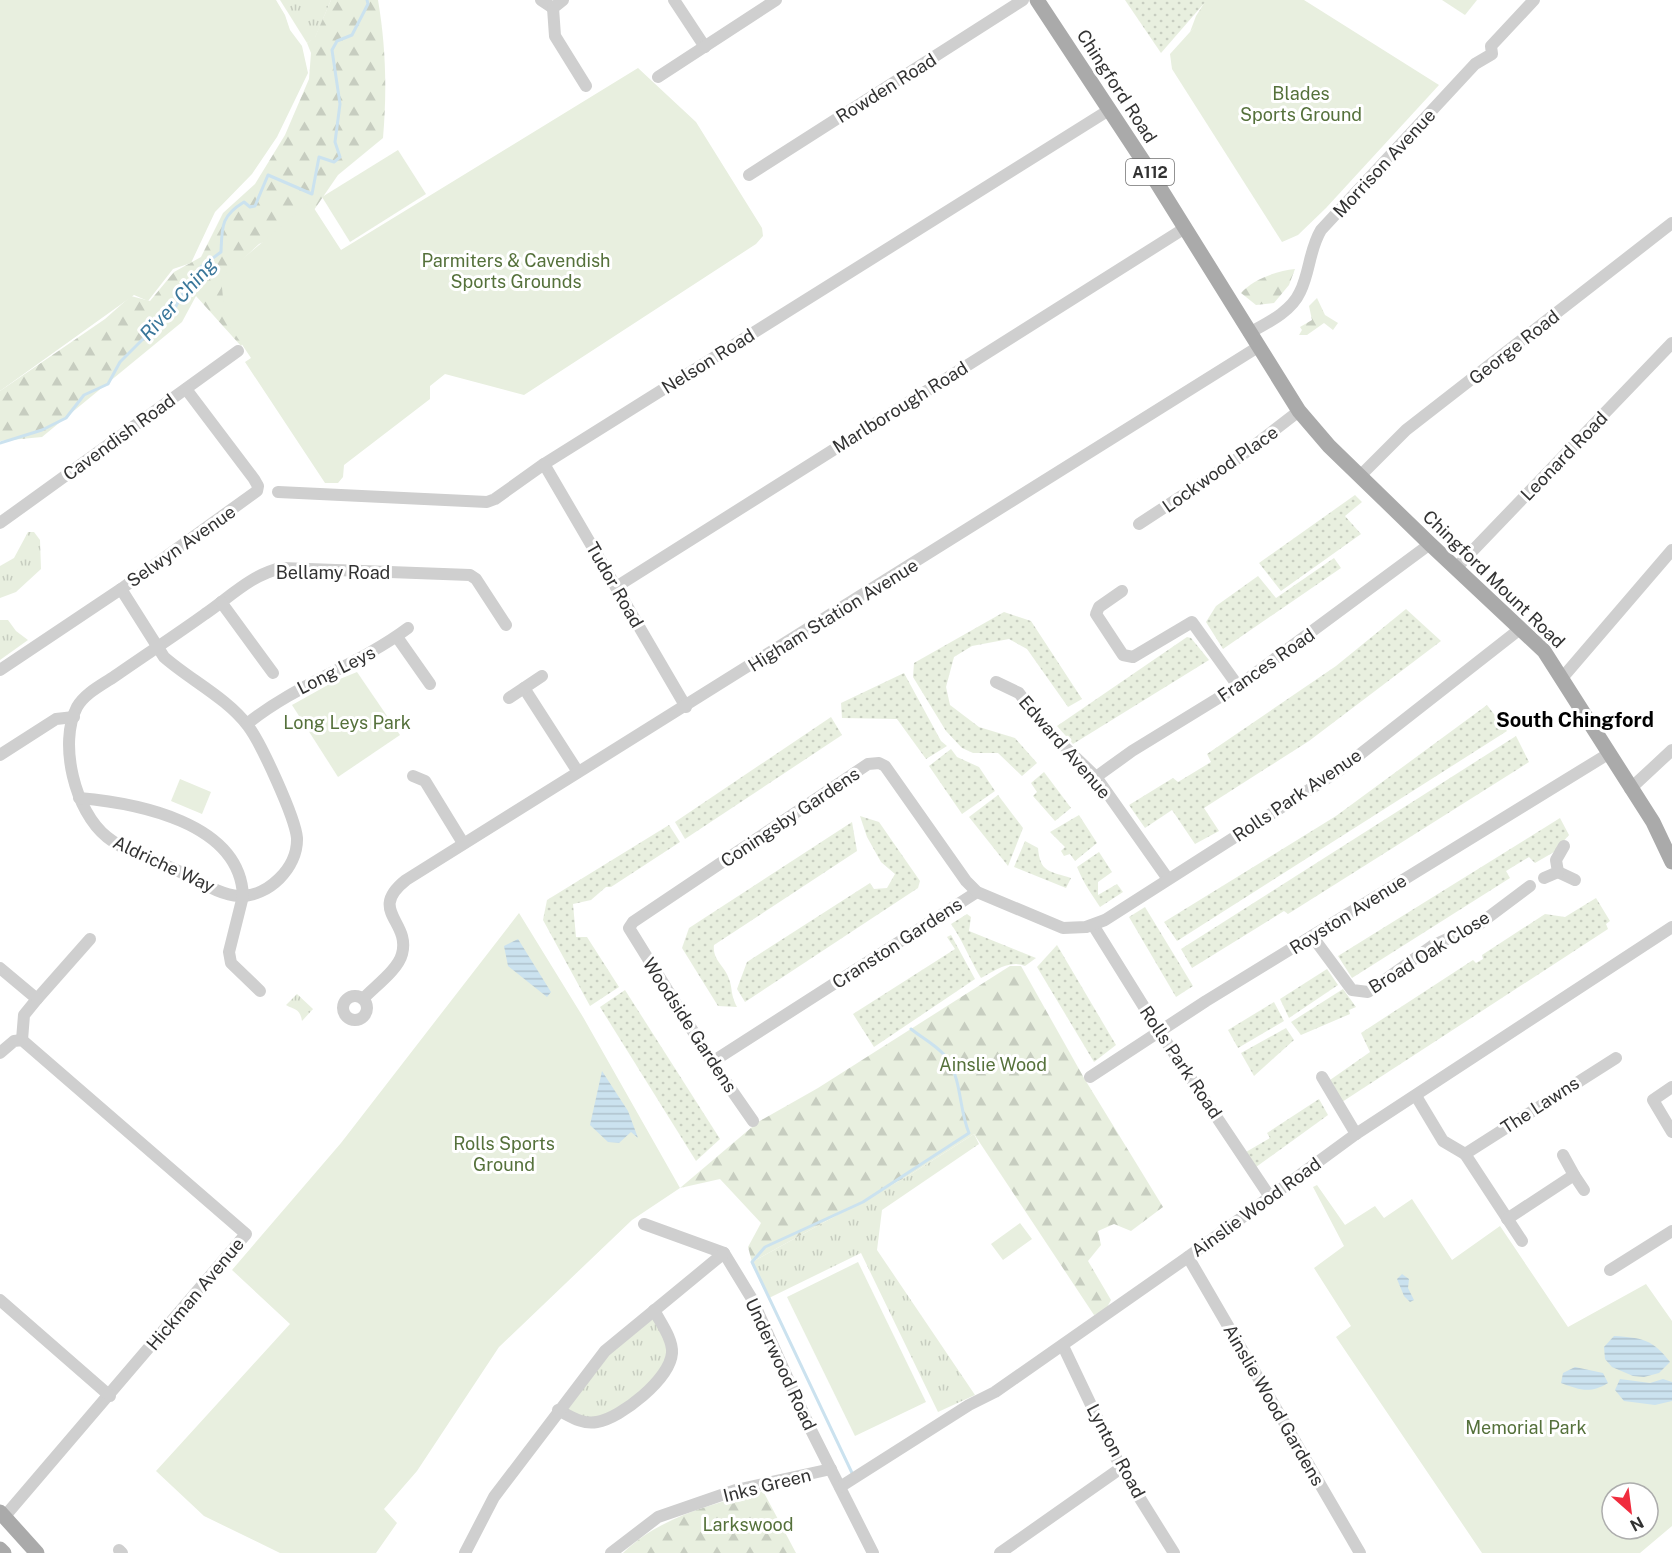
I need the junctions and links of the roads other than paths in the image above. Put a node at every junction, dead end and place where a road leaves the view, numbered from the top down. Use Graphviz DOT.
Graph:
graph roads {
  1 [pos="541,0"];
  2 [pos="674,0"];
  3 [pos="776,0"];
  4 [pos="1023,0"];
  5 [pos="1037,0"];
  6 [pos="1534,0"];
  7 [pos="558,4"];
  8 [pos="705,47"];
  9 [pos="658,77"];
  10 [pos="586,86"];
  11 [pos="1109,110"];
  12 [pos="749,175"];
  13 [pos="1672,223"];
  14 [pos="1185,228"];
  15 [pos="1249,333"];
  16 [pos="1672,343"];
  17 [pos="1258,347"];
  18 [pos="238,351"];
  19 [pos="186,388"];
  20 [pos="1299,411"];
  21 [pos="544,464"];
  22 [pos="1360,476"];
  23 [pos="278,492"];
  24 [pos="0,523"];
  25 [pos="1139,524"];
  26 [pos="1430,544"];
  27 [pos="1672,550"];
  28 [pos="1456,568"];
  29 [pos="616,587"];
  30 [pos="121,589"];
  31 [pos="1122,591"];
  32 [pos="222,602"];
  33 [pos="506,626"];
  34 [pos="408,628"];
  35 [pos="1520,629"];
  36 [pos="397,637"];
  37 [pos="156,648"];
  38 [pos="0,670"];
  39 [pos="273,673"];
  40 [pos="542,676"];
  41 [pos="1563,677"];
  42 [pos="996,682"];
  43 [pos="430,684"];
  44 [pos="1238,686"];
  45 [pos="524,688"];
  46 [pos="509,698"];
  47 [pos="686,707"];
  48 [pos="74,717"];
  49 [pos="247,724"];
  50 [pos="1672,750"];
  51 [pos="1608,754"];
  52 [pos="0,755"];
  53 [pos="578,772"];
  54 [pos="413,776"];
  55 [pos="1096,777"];
  56 [pos="1630,789"];
  57 [pos="79,798"];
  58 [pos="464,843"];
  59 [pos="1564,846"];
  60 [pos="1672,862"];
  61 [pos="1558,872"];
  62 [pos="1544,878"];
  63 [pos="1168,879"];
  64 [pos="1575,880"];
  65 [pos="1530,886"];
  66 [pos="977,892"];
  67 [pos="243,896"];
  68 [pos="1093,925"];
  69 [pos="1672,927"];
  70 [pos="629,928"];
  71 [pos="1312,936"];
  72 [pos="90,939"];
  73 [pos="0,968"];
  74 [pos="260,991"];
  75 [pos="37,999"];
  76 [pos="363,999"];
  77 [pos="1159,1031"];
  78 [pos="22,1040"];
  79 [pos="0,1053"];
  80 [pos="1616,1058"];
  81 [pos="712,1062"];
  82 [pos="1090,1077"];
  83 [pos="1322,1077"];
  84 [pos="1672,1086"];
  85 [pos="1416,1096"];
  86 [pos="753,1121"];
  87 [pos="1672,1132"];
  88 [pos="1356,1134"];
  89 [pos="1466,1154"];
  90 [pos="1563,1155"];
  91 [pos="1575,1175"];
  92 [pos="1584,1190"];
  93 [pos="1270,1197"];
  94 [pos="1508,1219"];
  95 [pos="644,1224"];
  96 [pos="1672,1231"];
  97 [pos="1522,1241"];
  98 [pos="724,1252"];
  99 [pos="1188,1257"];
  100 [pos="1610,1270"];
  101 [pos="0,1300"];
  102 [pos="654,1310"];
  103 [pos="1063,1346"];
  104 [pos="110,1396"];
  105 [pos="558,1410"];
  106 [pos="1121,1468"];
  107 [pos="831,1469"];
  108 [pos="840,1486"];
  109 [pos="2,1517"];
  110 [pos="0,1549"];
  111 [pos="4,1553"];
  112 [pos="37,1553"];
  113 [pos="465,1553"];
  114 [pos="611,1553"];
  115 [pos="873,1553"];
  116 [pos="1000,1553"];
  117 [pos="1174,1553"];
  118 [pos="1360,1553"];
  1 -- 7 [label="street"];
  2 -- 8 [label="street"];
  3 -- 8 [label="street"];
  4 -- 12 [label="street, Rowden Road"];
  5 -- 11 [label="main road, Chingford Road / A112"];
  6 -- 15 [label="street, Morrison Avenue"];
  7 -- 10 [label="street"];
  8 -- 9 [label="street"];
  11 -- 14 [label="main road, Chingford Road / A112"];
  11 -- 21 [label="street, Nelson Road"];
  13 -- 22 [label="street, George Road"];
  14 -- 15 [label="main road, Chingford Road / A112"];
  14 -- 29 [label="street, Marlborough Road"];
  15 -- 17 [label="main road, Chingford Road / A112"];
  16 -- 28 [label="street, Leonard Road"];
  17 -- 20 [label="main road, Chingford Mount Road / A112"];
  17 -- 47 [label="street, Higham Station Avenue"];
  18 -- 19 [label="street, Cavendish Road"];
  19 -- 24 [label="street, Cavendish Road"];
  19 -- 30 [label="street, Selwyn Avenue"];
  20 -- 22 [label="main road, Chingford Mount Road / A112"];
  20 -- 25 [label="street, Lockwood Place"];
  21 -- 23 [label="street, Nelson Road"];
  21 -- 29 [label="street, Tudor Road"];
  22 -- 26 [label="main road, Chingford Mount Road / A112"];
  26 -- 28 [label="main road, Chingford Mount Road / A112"];
  26 -- 44 [label="street, Frances Road"];
  27 -- 41 [label="street"];
  28 -- 35 [label="main road, Chingford Mount Road / A112"];
  29 -- 47 [label="street, Tudor Road"];
  30 -- 37 [label="street"];
  30 -- 38 [label="street, Selwyn Avenue"];
  31 -- 44 [label="street"];
  32 -- 33 [label="street, Bellamy Road"];
  32 -- 37 [label="street, Bellamy Road"];
  32 -- 39 [label="street"];
  34 -- 36 [label="street, Long Leys"];
  35 -- 41 [label="main road, Chingford Mount Road / A112"];
  35 -- 63 [label="street, Rolls Park Avenue"];
  36 -- 43 [label="street, Long Leys"];
  36 -- 49 [label="street, Long Leys"];
  37 -- 48 [label="street, Aldriche Way"];
  37 -- 49 [label="street"];
  40 -- 45 [label="street"];
  41 -- 51 [label="main road, Chingford Mount Road / A112"];
  42 -- 55 [label="street, Edward Avenue"];
  44 -- 55 [label="street, Frances Road"];
  45 -- 46 [label="street"];
  45 -- 53 [label="street"];
  47 -- 53 [label="street, Higham Station Avenue"];
  48 -- 52 [label="street"];
  48 -- 57 [label="street, Aldriche Way"];
  49 -- 67 [label="street"];
  50 -- 56 [label="street"];
  51 -- 56 [label="main road, Chingford Mount Road / A112"];
  51 -- 71 [label="street, Royston Avenue"];
  53 -- 58 [label="street, Higham Station Avenue"];
  54 -- 58 [label="street"];
  55 -- 63 [label="street, Edward Avenue"];
  56 -- 60 [label="main road, Chingford Mount Road / A112"];
  57 -- 67 [label="street, Aldriche Way"];
  57 -- 67 [label="street"];
  58 -- 76 [label="street, Higham Station Avenue"];
  59 -- 61 [label="street"];
  61 -- 62 [label="street"];
  61 -- 64 [label="street"];
  63 -- 68 [label="street, Rolls Park Avenue"];
  65 -- 71 [label="street, Broad Oak Close"];
  66 -- 68 [label="street, Cranston Gardens"];
  66 -- 70 [label="street, Coningsby Gardens"];
  66 -- 81 [label="street, Cranston Gardens"];
  67 -- 74 [label="street"];
  68 -- 77 [label="street, Rolls Park Road"];
  69 -- 85 [label="street, Ainslie Wood Road"];
  70 -- 81 [label="street, Woodside Gardens"];
  71 -- 77 [label="street, Royston Avenue"];
  72 -- 75 [label="street"];
  73 -- 75 [label="street"];
  75 -- 78 [label="street"];
  77 -- 82 [label="street, Royston Avenue"];
  77 -- 93 [label="street, Rolls Park Road"];
  78 -- 79 [label="street"];
  78 -- 104 [label="street, Hickman Avenue"];
  80 -- 89 [label="street, The Lawns"];
  81 -- 86 [label="street, Woodside Gardens"];
  83 -- 88 [label="street"];
  84 -- 87 [label="street"];
  85 -- 88 [label="street, Ainslie Wood Road"];
  85 -- 89 [label="street"];
  88 -- 93 [label="street, Ainslie Wood Road"];
  89 -- 94 [label="street"];
  90 -- 91 [label="street"];
  91 -- 92 [label="street"];
  91 -- 94 [label="street"];
  93 -- 99 [label="street, Ainslie Wood Road"];
  94 -- 97 [label="street"];
  95 -- 98 [label="street"];
  96 -- 100 [label="street"];
  98 -- 102 [label="street"];
  98 -- 107 [label="street, Underwood Road"];
  99 -- 103 [label="street, Ainslie Wood Road"];
  99 -- 118 [label="street, Ainslie Wood Gardens"];
  101 -- 104 [label="street"];
  102 -- 105 [label="street"];
  102 -- 105 [label="street"];
  103 -- 106 [label="street, Lynton Road"];
  103 -- 108 [label="street, Ainslie Wood Road"];
  104 -- 109 [label="street, Hickman Avenue"];
  105 -- 113 [label="street"];
  106 -- 116 [label="street"];
  106 -- 117 [label="street, Lynton Road"];
  107 -- 108 [label="street, Underwood Road"];
  107 -- 114 [label="street, Inks Green"];
  108 -- 115 [label="street, Underwood Road"];
  109 -- 112 [label="main road"];
  110 -- 111 [label="main road"];
}
